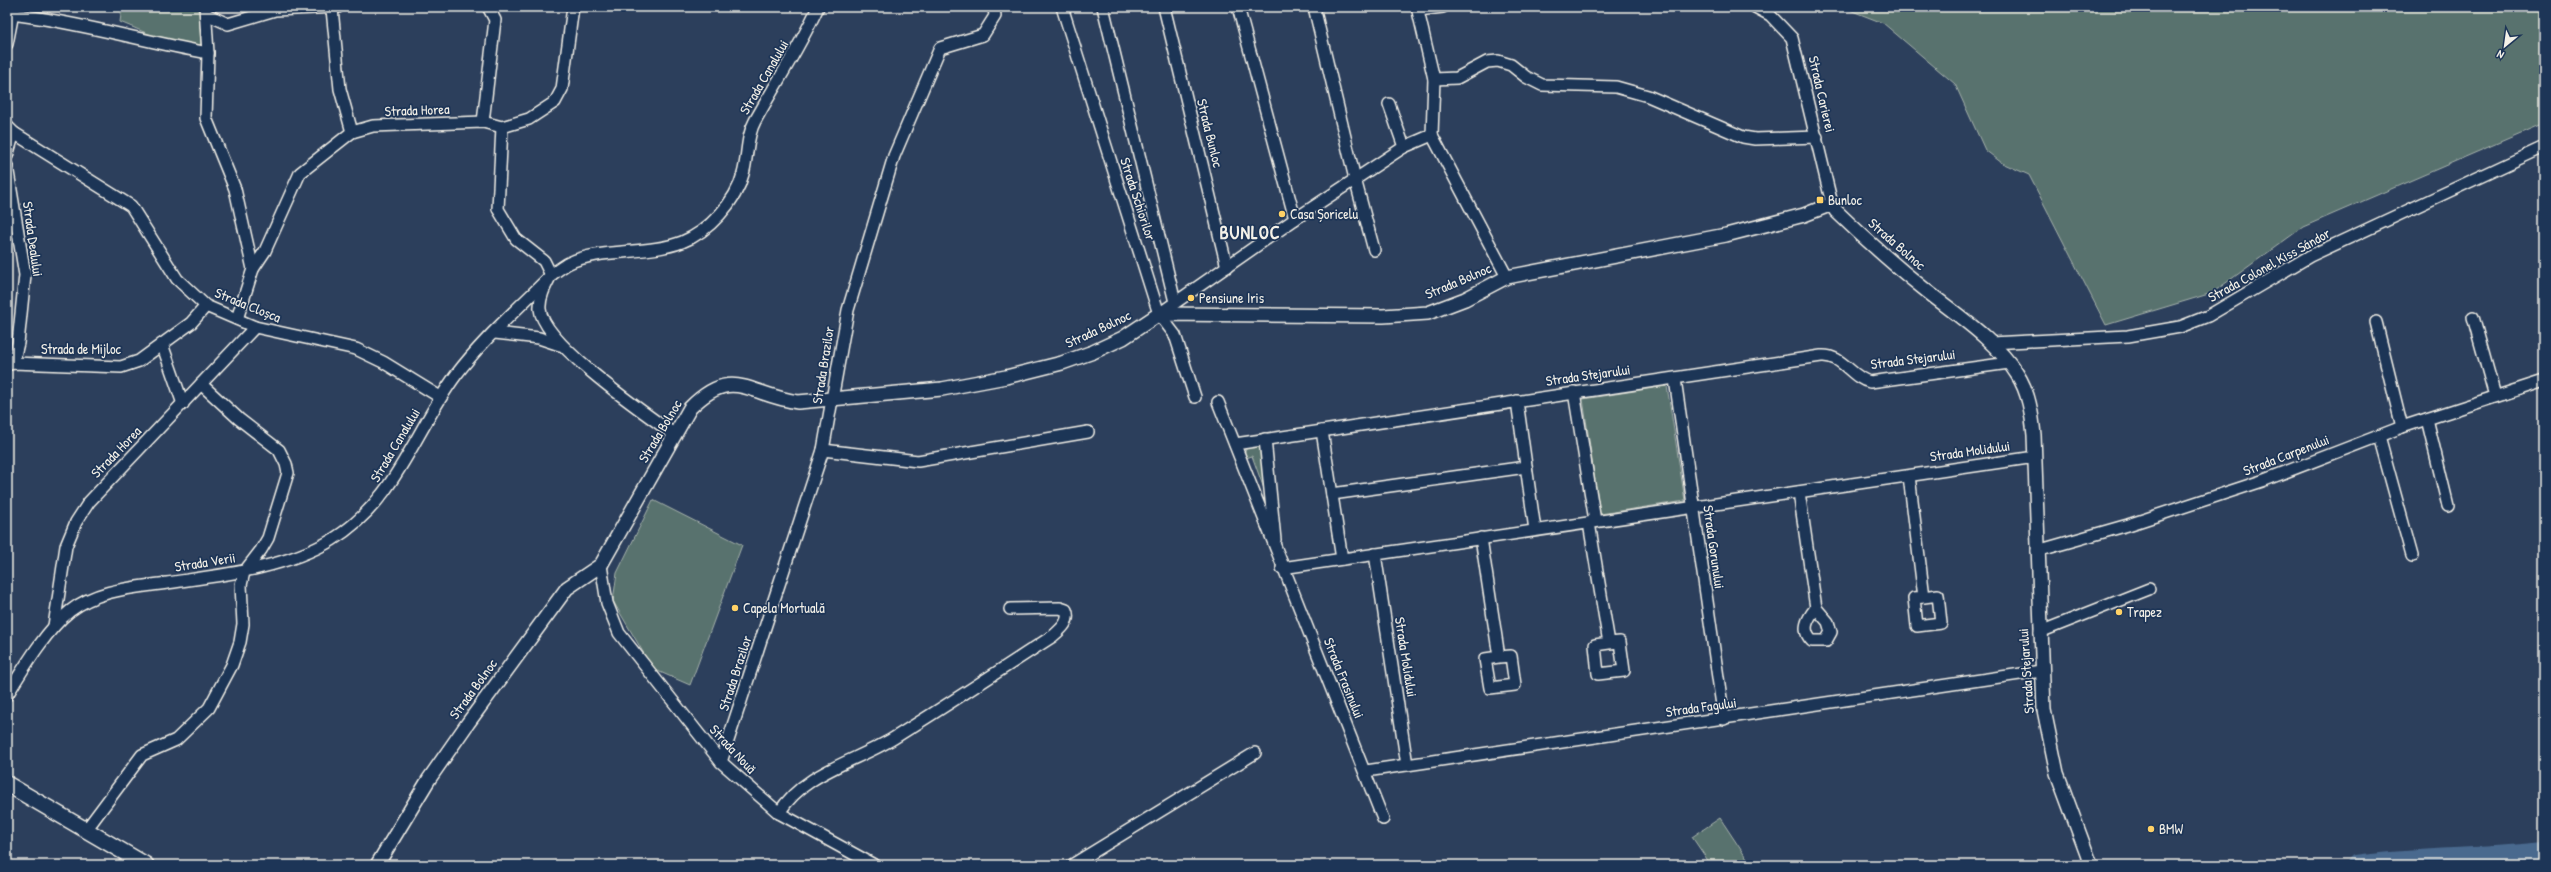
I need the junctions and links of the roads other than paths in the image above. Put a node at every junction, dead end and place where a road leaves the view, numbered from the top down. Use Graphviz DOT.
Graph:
graph roads {
  1 [pos="488,7"];
  2 [pos="573,7"];
  3 [pos="818,7"];
  4 [pos="994,7"];
  5 [pos="1062,7"];
  6 [pos="1103,7"];
  7 [pos="1164,7"];
  8 [pos="1238,7"];
  9 [pos="1314,7"];
  10 [pos="1443,7"];
  11 [pos="1755,7"];
  12 [pos="335,8"];
  13 [pos="1417,8"];
  14 [pos="13,10"];
  15 [pos="206,11"];
  16 [pos="7,44"];
  17 [pos="208,53"];
  18 [pos="1434,79"];
  19 [pos="1389,104"];
  20 [pos="483,122"];
  21 [pos="502,126"];
  22 [pos="10,130"];
  23 [pos="352,132"];
  24 [pos="1432,135"];
  25 [pos="1816,137"];
  26 [pos="2544,147"];
  27 [pos="1404,148"];
  28 [pos="7,156"];
  29 [pos="7,166"];
  30 [pos="1355,180"];
  31 [pos="1832,204"];
  32 [pos="1295,219"];
  33 [pos="1374,250"];
  34 [pos="1227,267"];
  35 [pos="252,269"];
  36 [pos="551,275"];
  37 [pos="1507,277"];
  38 [pos="1175,302"];
  39 [pos="206,306"];
  40 [pos="1159,314"];
  41 [pos="2472,317"];
  42 [pos="237,319"];
  43 [pos="2376,322"];
  44 [pos="255,327"];
  45 [pos="495,333"];
  46 [pos="1990,343"];
  47 [pos="162,344"];
  48 [pos="560,345"];
  49 [pos="2009,363"];
  50 [pos="10,364"];
  51 [pos="1675,379"];
  52 [pos="2544,381"];
  53 [pos="201,384"];
  54 [pos="1574,392"];
  55 [pos="2495,396"];
  56 [pos="440,397"];
  57 [pos="1194,397"];
  58 [pos="833,400"];
  59 [pos="1517,401"];
  60 [pos="1218,402"];
  61 [pos="183,404"];
  62 [pos="2427,419"];
  63 [pos="2402,427"];
  64 [pos="1322,431"];
  65 [pos="1088,432"];
  66 [pos="675,435"];
  67 [pos="2379,436"];
  68 [pos="1265,439"];
  69 [pos="1235,444"];
  70 [pos="824,450"];
  71 [pos="2035,457"];
  72 [pos="1526,467"];
  73 [pos="1909,476"];
  74 [pos="1799,492"];
  75 [pos="1332,494"];
  76 [pos="2448,506"];
  77 [pos="1693,508"];
  78 [pos="1592,522"];
  79 [pos="1535,530"];
  80 [pos="1481,538"];
  81 [pos="1275,548"];
  82 [pos="2037,551"];
  83 [pos="1375,554"];
  84 [pos="2412,556"];
  85 [pos="1342,559"];
  86 [pos="601,565"];
  87 [pos="1282,568"];
  88 [pos="244,572"];
  89 [pos="2150,589"];
  90 [pos="1924,597"];
  91 [pos="1816,608"];
  92 [pos="1010,609"];
  93 [pos="54,626"];
  94 [pos="2040,632"];
  95 [pos="1608,643"];
  96 [pos="1499,657"];
  97 [pos="2041,671"];
  98 [pos="7,695"];
  99 [pos="1724,719"];
  100 [pos="1256,753"];
  101 [pos="721,762"];
  102 [pos="1407,765"];
  103 [pos="1366,771"];
  104 [pos="7,784"];
  105 [pos="780,813"];
  106 [pos="1383,819"];
  107 [pos="86,830"];
  108 [pos="2086,862"];
  109 [pos="146,865"];
  110 [pos="377,865"];
  111 [pos="874,865"];
  112 [pos="1072,865"];
  1 -- 20 [label="street"];
  2 -- 21 [label="street"];
  3 -- 36 [label="street, Strada Canalului"];
  4 -- 58 [label="street, Strada Brazilor"];
  5 -- 40 [label="street, Strada Schiorilor"];
  6 -- 38 [label="street, Strada Schiorilor"];
  7 -- 34 [label="street, Strada Bunloc"];
  8 -- 32 [label="street"];
  9 -- 30 [label="street"];
  10 -- 13 [label="street"];
  11 -- 25 [label="street, Strada Carierei"];
  12 -- 15 [label="street"];
  12 -- 23 [label="street"];
  13 -- 18 [label="street"];
  14 -- 16 [label="street"];
  14 -- 17 [label="street"];
  15 -- 17 [label="street"];
  17 -- 35 [label="street"];
  18 -- 24 [label="street"];
  18 -- 25 [label="street"];
  19 -- 27 [label="street"];
  20 -- 21 [label="street, Strada Horea"];
  20 -- 23 [label="street, Strada Horea"];
  21 -- 36 [label="street"];
  22 -- 28 [label="street"];
  22 -- 39 [label="street, Strada Cloșca"];
  23 -- 35 [label="street, Strada Horea"];
  24 -- 27 [label="street"];
  24 -- 37 [label="street"];
  25 -- 31 [label="street, Strada Carierei"];
  26 -- 46 [label="street, Strada Colonel Kiss Sándor"];
  27 -- 30 [label="street"];
  29 -- 50 [label="street, Strada Dealului"];
  30 -- 32 [label="street"];
  30 -- 33 [label="street"];
  31 -- 37 [label="street, Strada Bolnoc"];
  31 -- 46 [label="street, Strada Bolnoc"];
  32 -- 34 [label="street"];
  34 -- 38 [label="street"];
  35 -- 42 [label="street"];
  36 -- 45 [label="street, Strada Canalului"];
  36 -- 48 [label="street"];
  37 -- 40 [label="street, Strada Bolnoc"];
  38 -- 40 [label="street"];
  39 -- 42 [label="street, Strada Cloșca"];
  39 -- 47 [label="street, Strada de Mijloc"];
  40 -- 57 [label="street, Strada Schiorilor"];
  40 -- 58 [label="street, Strada Bolnoc"];
  41 -- 55 [label="street"];
  42 -- 44 [label="street, Strada Cloșca"];
  43 -- 63 [label="street"];
  44 -- 53 [label="street, Strada Horea"];
  44 -- 56 [label="street, Strada Cloșca"];
  45 -- 48 [label="street"];
  45 -- 56 [label="street, Strada Canalului"];
  46 -- 49 [label="street, Strada Bolnoc"];
  47 -- 50 [label="street, Strada de Mijloc"];
  47 -- 61 [label="street"];
  48 -- 66 [label="street"];
  49 -- 51 [label="street, Strada Stejarului"];
  49 -- 71 [label="street, Strada Stejarului"];
  51 -- 54 [label="street, Strada Stejarului"];
  51 -- 77 [label="street, Strada Gorunului"];
  52 -- 55 [label="street, Strada Carpenului"];
  53 -- 61 [label="street, Strada Horea"];
  53 -- 88 [label="street, Strada Verii"];
  54 -- 59 [label="street, Strada Stejarului"];
  54 -- 78 [label="street"];
  55 -- 62 [label="street, Strada Carpenului"];
  56 -- 88 [label="street, Strada Canalului"];
  58 -- 66 [label="street, Strada Bolnoc"];
  58 -- 70 [label="street, Strada Brazilor"];
  59 -- 64 [label="street, Strada Stejarului"];
  59 -- 72 [label="street"];
  60 -- 69 [label="street, Strada Frasinului"];
  61 -- 93 [label="street, Strada Horea"];
  62 -- 63 [label="street, Strada Carpenului"];
  62 -- 76 [label="street"];
  63 -- 67 [label="street, Strada Carpenului"];
  64 -- 68 [label="street, Strada Stejarului"];
  64 -- 75 [label="street"];
  65 -- 70 [label="street"];
  66 -- 86 [label="street, Strada Bolnoc"];
  67 -- 82 [label="street, Strada Carpenului"];
  67 -- 84 [label="street"];
  68 -- 69 [label="street, Strada Stejarului"];
  68 -- 81 [label="street, Strada Frasinului"];
  69 -- 81 [label="street, Strada Frasinului"];
  70 -- 101 [label="street, Strada Brazilor"];
  71 -- 73 [label="street, Strada Molidului"];
  71 -- 82 [label="street, Strada Stejarului"];
  72 -- 75 [label="street"];
  72 -- 79 [label="street"];
  73 -- 74 [label="street, Strada Molidului"];
  73 -- 90 [label="street"];
  74 -- 77 [label="street, Strada Molidului"];
  74 -- 91 [label="street"];
  75 -- 85 [label="street"];
  77 -- 78 [label="street, Strada Molidului"];
  77 -- 99 [label="street, Strada Gorunului"];
  78 -- 79 [label="street, Strada Molidului"];
  78 -- 95 [label="street"];
  79 -- 80 [label="street, Strada Molidului"];
  80 -- 83 [label="street, Strada Molidului"];
  80 -- 96 [label="street"];
  81 -- 87 [label="street, Strada Frasinului"];
  82 -- 94 [label="street, Strada Stejarului"];
  83 -- 85 [label="street, Strada Molidului"];
  83 -- 102 [label="street, Strada Molidului"];
  85 -- 87 [label="street, Strada Molidului"];
  86 -- 101 [label="street, Strada Nouă"];
  86 -- 110 [label="street, Strada Bolnoc"];
  87 -- 103 [label="street, Strada Frasinului"];
  88 -- 93 [label="street, Strada Verii"];
  88 -- 107 [label="street"];
  89 -- 94 [label="street"];
  92 -- 105 [label="street"];
  93 -- 98 [label="street, Strada Verii"];
  94 -- 97 [label="street, Strada Stejarului"];
  97 -- 99 [label="street, Strada Fagului"];
  97 -- 108 [label="street, Strada Stejarului"];
  99 -- 102 [label="street, Strada Fagului"];
  100 -- 112 [label="street"];
  101 -- 105 [label="street, Strada Nouă"];
  102 -- 103 [label="street, Strada Fagului"];
  103 -- 106 [label="street, Strada Frasinului"];
  104 -- 107 [label="main road"];
  105 -- 111 [label="street, Strada Nouă"];
  107 -- 109 [label="main road"];
}
